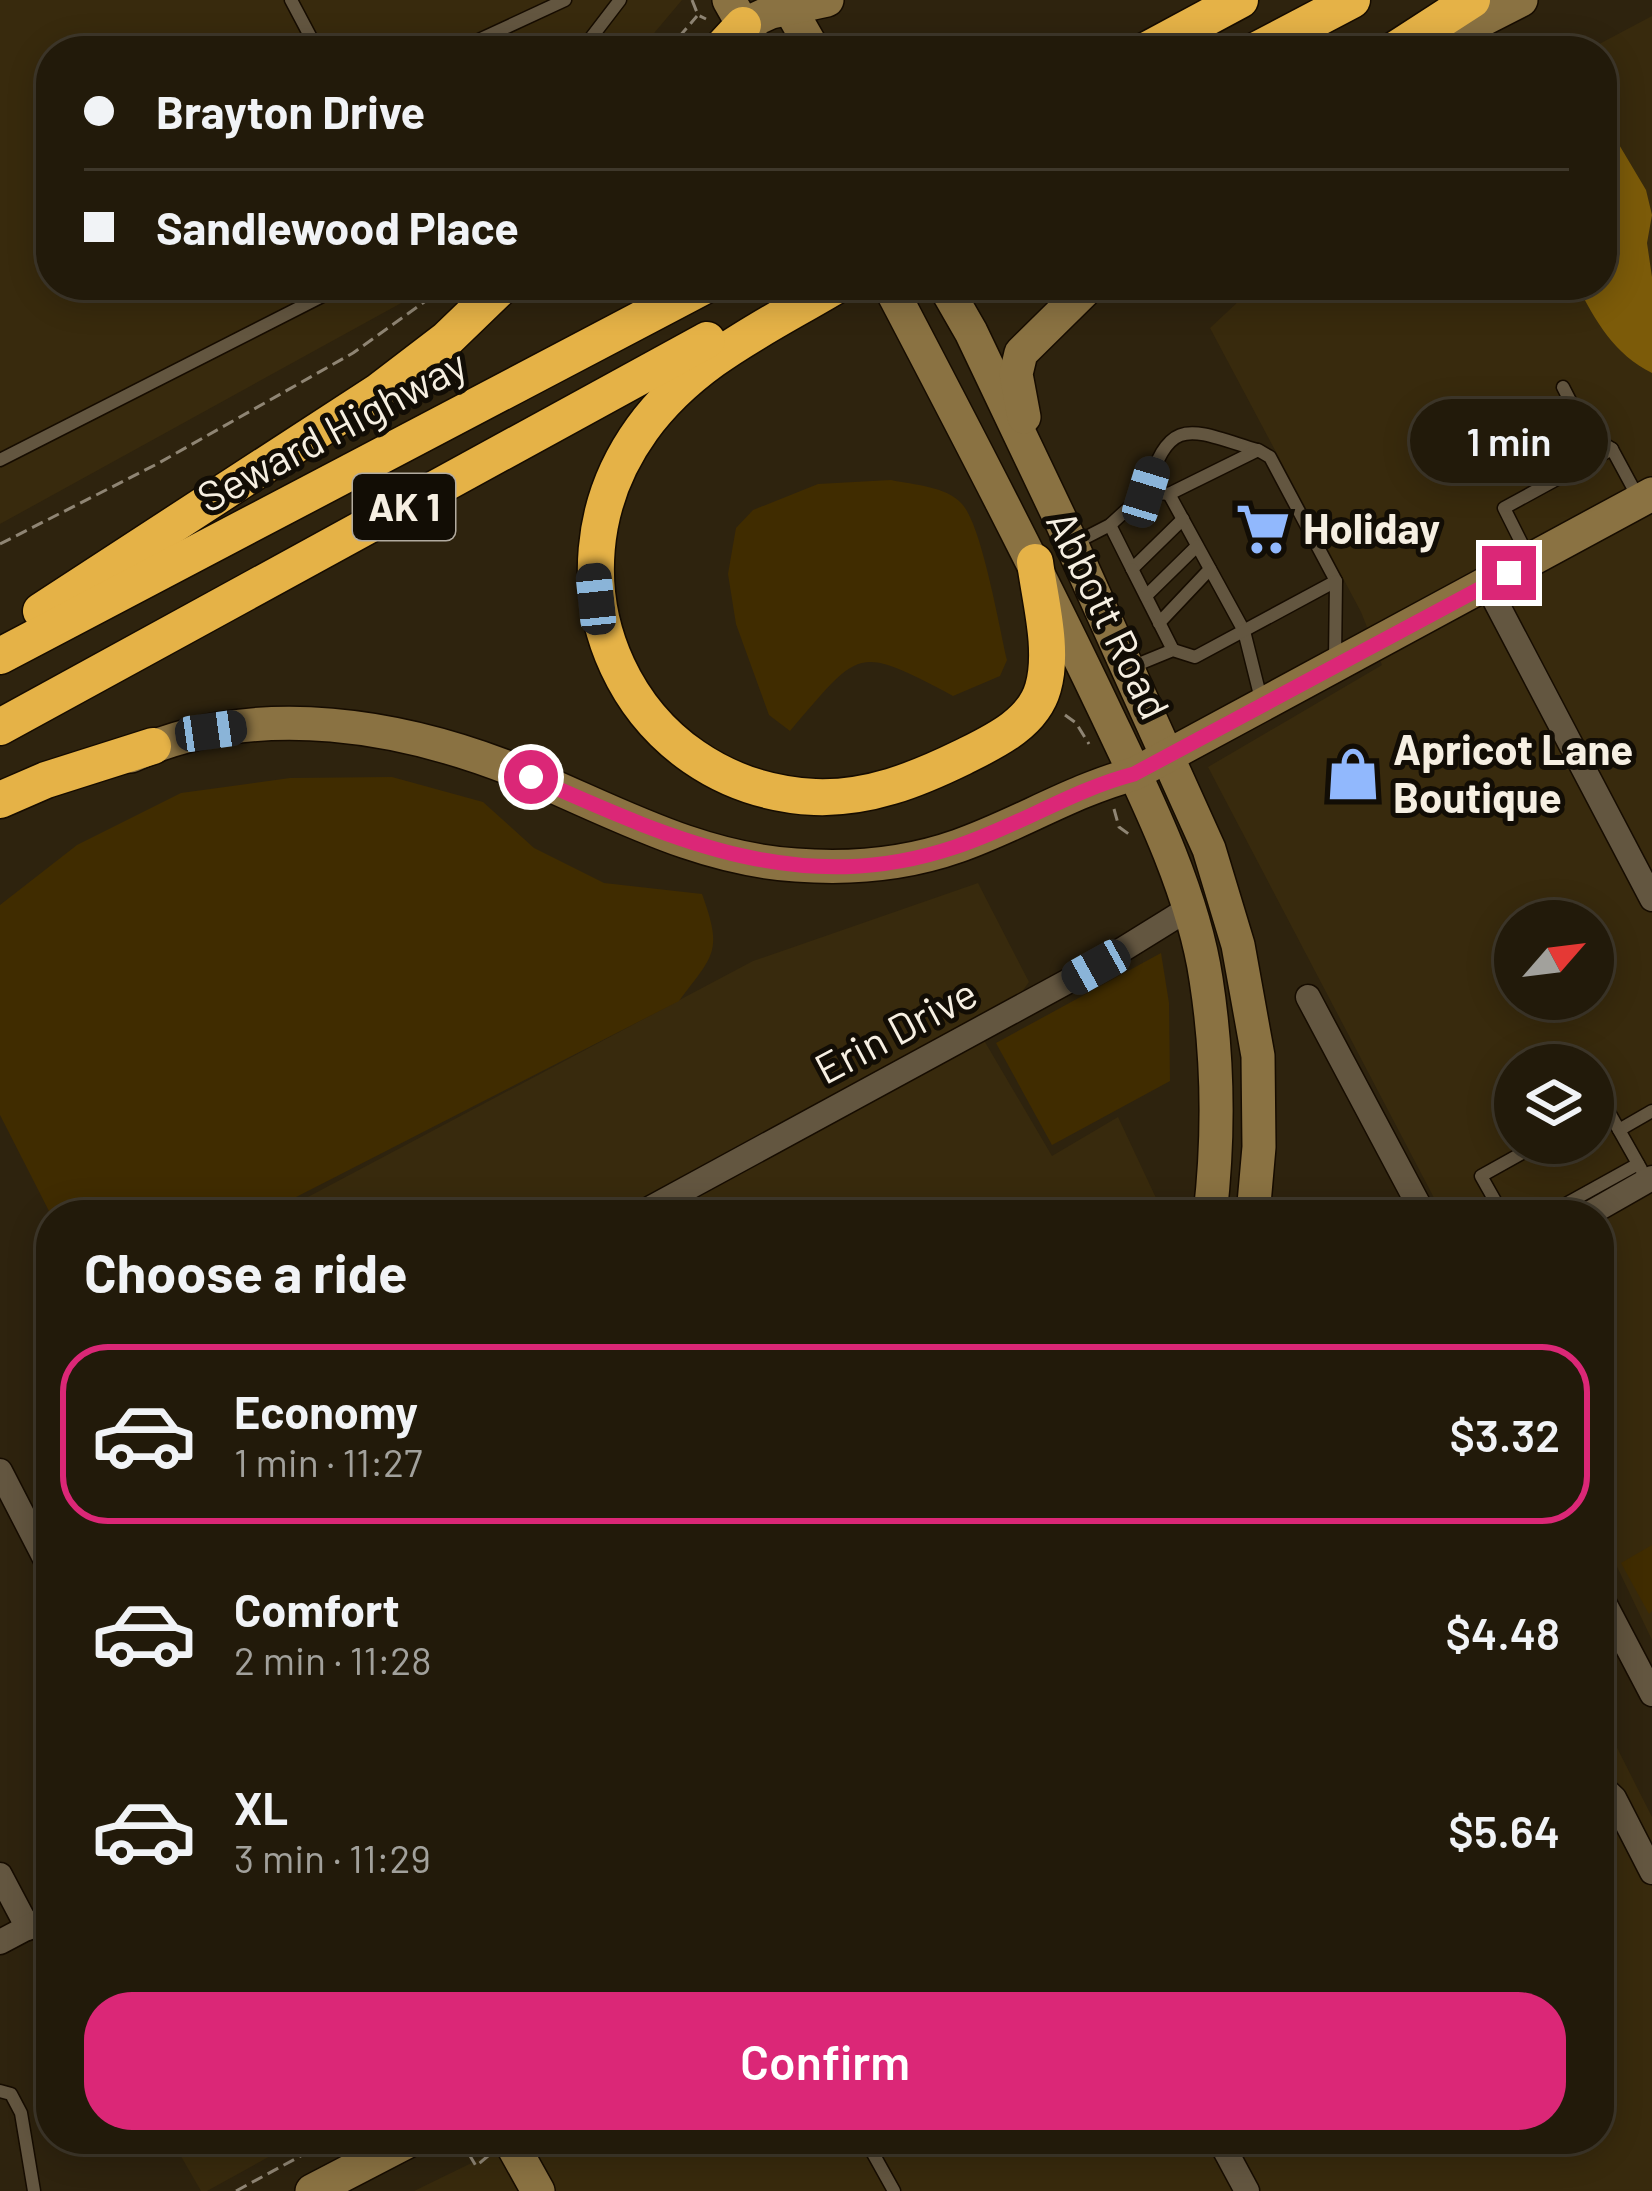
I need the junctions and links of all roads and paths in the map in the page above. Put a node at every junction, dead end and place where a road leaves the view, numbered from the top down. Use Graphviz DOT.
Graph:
graph roads {
  1 [pos="291,0"];
  2 [pos="565,0"];
  3 [pos="620,0"];
  4 [pos="692,0"];
  5 [pos="826,0"];
  6 [pos="1240,0"];
  7 [pos="1352,0"];
  8 [pos="1472,0"];
  9 [pos="1521,0"];
  10 [pos="787,4"];
  11 [pos="725,27"];
  12 [pos="310,36"];
  13 [pos="487,36"];
  14 [pos="592,36"];
  15 [pos="805,36"];
  16 [pos="1173,36"];
  17 [pos="1284,36"];
  18 [pos="1416,36"];
  19 [pos="1450,36"];
  20 [pos="315,300"];
  21 [pos="427,300"];
  22 [pos="487,300"];
  23 [pos="677,300"];
  24 [pos="800,300"];
  25 [pos="803,300"];
  26 [pos="897,300"];
  27 [pos="953,300"];
  28 [pos="1074,300"];
  29 [pos="1563,387"];
  30 [pos="1612,449"];
  31 [pos="1258,450"];
  32 [pos="0,460"];
  33 [pos="1035,465"];
  34 [pos="1146,492"];
  35 [pos="1169,494"];
  36 [pos="1646,497"];
  37 [pos="1183,519"];
  38 [pos="1109,525"];
  39 [pos="0,544"];
  40 [pos="1072,545"];
  41 [pos="1197,546"];
  42 [pos="1531,561"];
  43 [pos="1035,562"];
  44 [pos="1132,569"];
  45 [pos="1210,569"];
  46 [pos="1336,581"];
  47 [pos="1487,585"];
  48 [pos="1145,596"];
  49 [pos="1159,623"];
  50 [pos="1244,632"];
  51 [pos="0,638"];
  52 [pos="1173,650"];
  53 [pos="0,656"];
  54 [pos="1335,667"];
  55 [pos="1128,669"];
  56 [pos="1052,706"];
  57 [pos="1263,706"];
  58 [pos="0,727"];
  59 [pos="152,746"];
  60 [pos="1167,755"];
  61 [pos="1096,756"];
  62 [pos="1134,774"];
  63 [pos="0,800"];
  64 [pos="0,819"];
  65 [pos="1119,827"];
  66 [pos="1138,840"];
  67 [pos="1652,898"];
  68 [pos="1188,909"];
  69 [pos="1309,997"];
  70 [pos="1652,1111"];
  71 [pos="1614,1122"];
  72 [pos="1618,1130"];
  73 [pos="1501,1164"];
  74 [pos="1646,1174"];
  75 [pos="666,1200"];
  76 [pos="1211,1200"];
  77 [pos="1254,1200"];
  78 [pos="1416,1200"];
  79 [pos="1495,1200"];
  80 [pos="1583,1200"];
  81 [pos="1609,1200"];
  82 [pos="0,1471"];
  83 [pos="36,1541"];
  84 [pos="1614,1622"];
  85 [pos="1652,1694"];
  86 [pos="1614,1798"];
  87 [pos="1652,1872"];
  88 [pos="0,1875"];
  89 [pos="36,1923"];
  90 [pos="28,1928"];
  91 [pos="0,1942"];
  92 [pos="0,2091"];
  93 [pos="304,2154"];
  94 [pos="383,2154"];
  95 [pos="493,2154"];
  96 [pos="517,2154"];
  97 [pos="873,2154"];
  98 [pos="1228,2154"];
  99 [pos="34,2191"];
  100 [pos="236,2191"];
  101 [pos="312,2191"];
  102 [pos="512,2191"];
  103 [pos="538,2191"];
  104 [pos="894,2191"];
  105 [pos="1247,2191"];
  1 -- 12 [label="lane"];
  2 -- 13 [label="lane"];
  3 -- 14 [label="lane"];
  4 -- 11 [label="path"];
  5 -- 10 [label="main road"];
  6 -- 16 [label="highway"];
  7 -- 17 [label="highway"];
  8 -- 18 [label="highway"];
  9 -- 19 [label="main road"];
  10 -- 11 [label="main road"];
  10 -- 15 [label="main road"];
  20 -- 32 [label="lane"];
  21 -- 39 [label="path"];
  22 -- 51 [label="highway"];
  23 -- 53 [label="highway, Seward Highway / AK 1"];
  24 -- 58 [label="highway, AK 1"];
  25 -- 43 [label="highway"];
  26 -- 43 [label="main road, Abbott Road"];
  27 -- 33 [label="main road, Abbott Road"];
  28 -- 33 [label="main road"];
  29 -- 30 [label="lane"];
  30 -- 36 [label="lane"];
  30 -- 42 [label="lane"];
  31 -- 34 [label="lane"];
  31 -- 35 [label="lane"];
  31 -- 46 [label="lane"];
  33 -- 40 [label="main road, Abbott Road"];
  34 -- 35 [label="lane"];
  34 -- 38 [label="lane"];
  35 -- 37 [label="lane"];
  36 -- 42 [label="main road"];
  37 -- 41 [label="lane"];
  37 -- 44 [label="lane"];
  38 -- 40 [label="lane"];
  38 -- 44 [label="lane"];
  40 -- 55 [label="main road, Abbott Road"];
  41 -- 45 [label="lane"];
  41 -- 48 [label="lane"];
  42 -- 47 [label="main road"];
  43 -- 62 [label="main road, Abbott Road"];
  44 -- 48 [label="lane"];
  45 -- 49 [label="lane"];
  45 -- 50 [label="lane"];
  46 -- 50 [label="lane"];
  46 -- 54 [label="lane"];
  47 -- 54 [label="main road"];
  47 -- 67 [label="street"];
  48 -- 49 [label="lane"];
  49 -- 52 [label="lane"];
  50 -- 52 [label="lane"];
  50 -- 57 [label="lane"];
  52 -- 55 [label="lane"];
  54 -- 57 [label="main road"];
  55 -- 60 [label="main road, Abbott Road"];
  56 -- 61 [label="path"];
  57 -- 60 [label="main road"];
  59 -- 62 [label="main road"];
  59 -- 63 [label="highway"];
  59 -- 64 [label="main road"];
  60 -- 62 [label="main road"];
  60 -- 77 [label="main road, Abbott Road"];
  62 -- 68 [label="main road, Abbott Road"];
  65 -- 66 [label="path"];
  68 -- 75 [label="street, Erin Drive"];
  68 -- 76 [label="main road, Abbott Road"];
  69 -- 78 [label="street"];
  70 -- 72 [label="lane"];
  71 -- 72 [label="lane"];
  72 -- 74 [label="lane"];
  73 -- 79 [label="lane"];
  74 -- 80 [label="lane"];
  74 -- 81 [label="street"];
  82 -- 83 [label="street"];
  84 -- 85 [label="street"];
  86 -- 87 [label="street"];
  88 -- 90 [label="street"];
  89 -- 90 [label="street"];
  90 -- 91 [label="street"];
  92 -- 99 [label="lane"];
  93 -- 100 [label="path"];
  94 -- 101 [label="main road"];
  95 -- 102 [label="main road"];
  96 -- 103 [label="main road"];
  97 -- 104 [label="lane"];
  98 -- 105 [label="street"];
}
